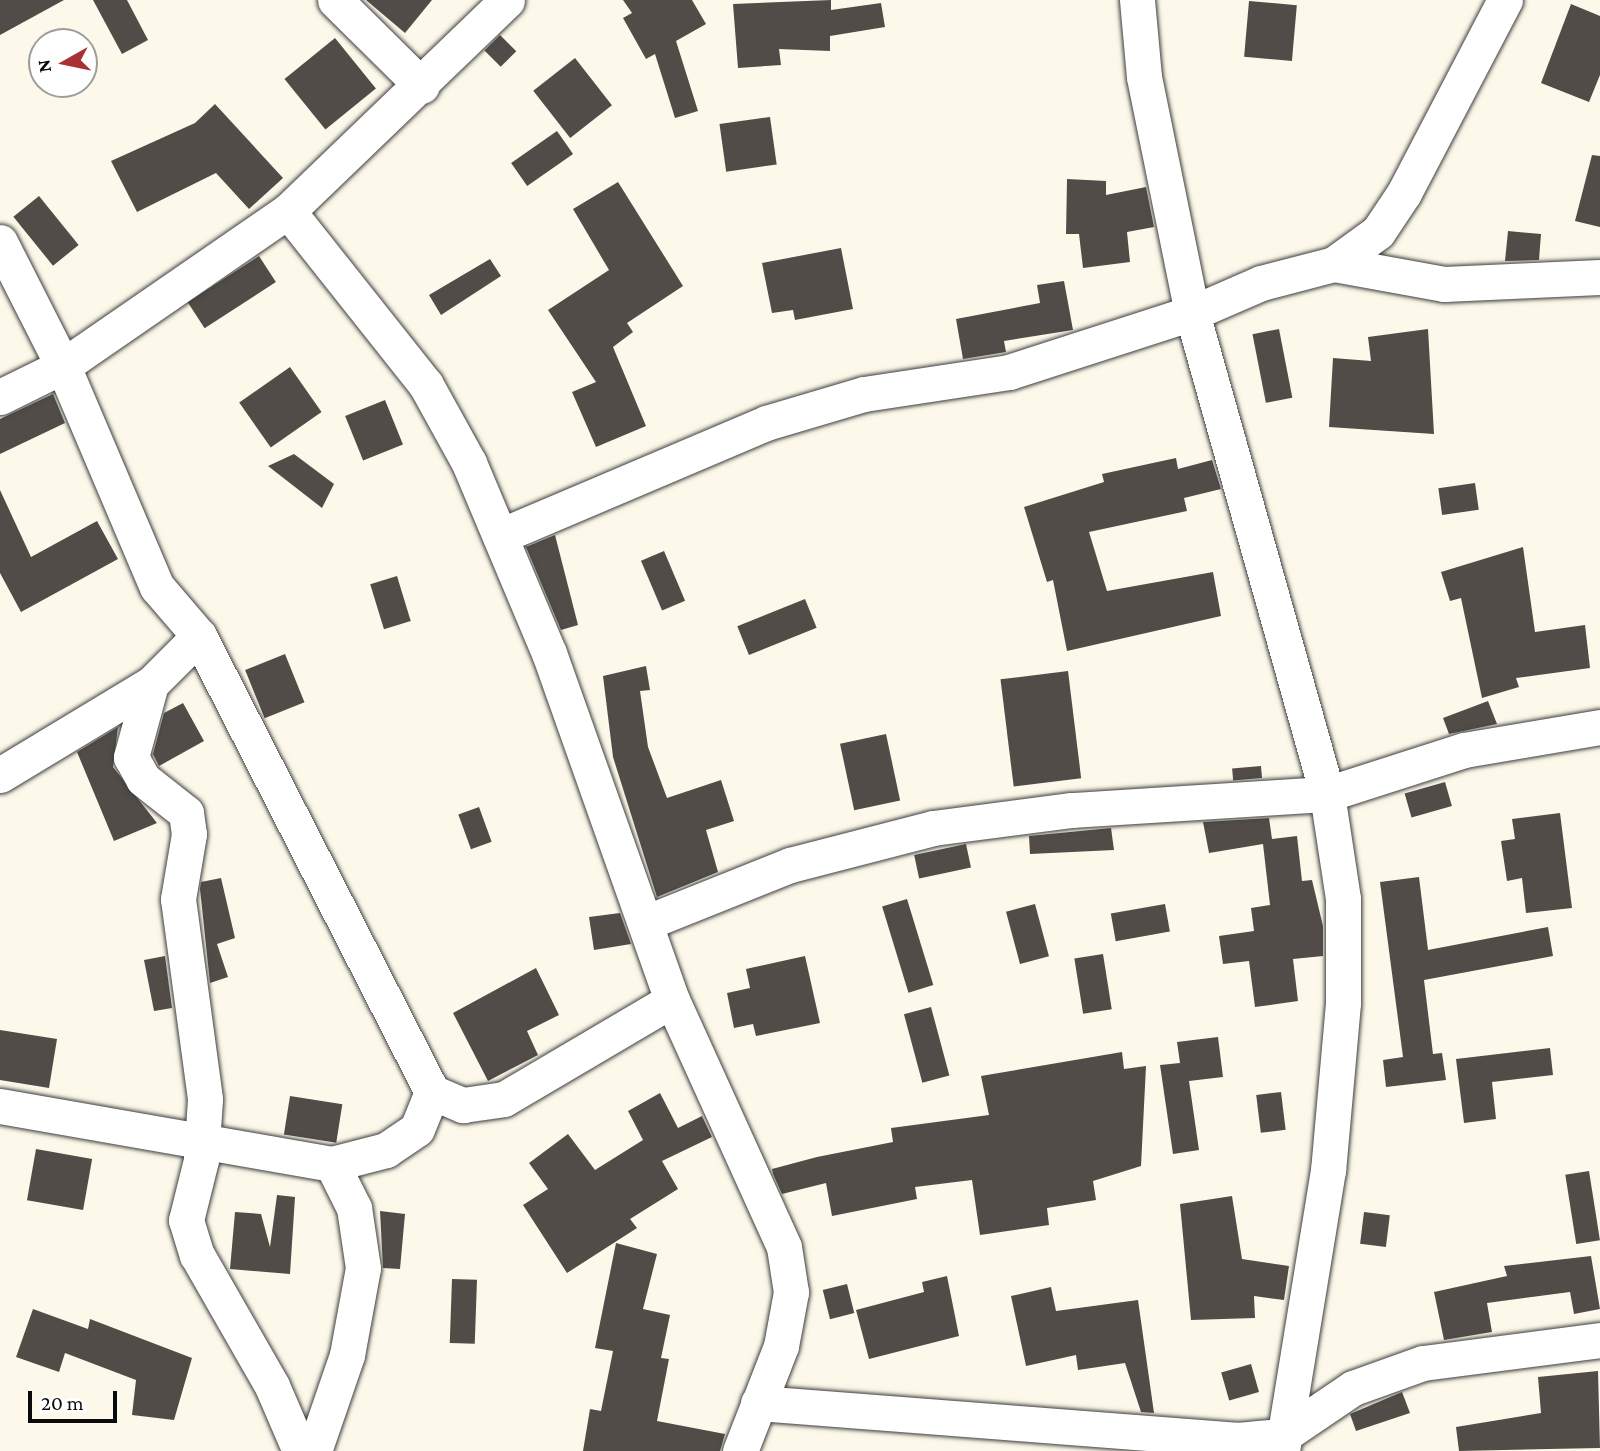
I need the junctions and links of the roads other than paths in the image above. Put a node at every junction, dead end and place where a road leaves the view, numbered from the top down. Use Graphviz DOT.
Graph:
graph roads {
  1 [pos="335,0"];
  2 [pos="507,0"];
  3 [pos="1137,0"];
  4 [pos="1505,0"];
  5 [pos="422,86"];
  6 [pos="288,211"];
  7 [pos="0,242"];
  8 [pos="1334,264"];
  9 [pos="1600,277"];
  10 [pos="1192,313"];
  11 [pos="63,366"];
  12 [pos="0,397"];
  13 [pos="500,536"];
  14 [pos="199,636"];
  15 [pos="151,684"];
  16 [pos="1600,727"];
  17 [pos="0,775"];
  18 [pos="1326,794"];
  19 [pos="645,923"];
  20 [pos="672,1000"];
  21 [pos="432,1092"];
  22 [pos="0,1106"];
  23 [pos="202,1139"];
  24 [pos="332,1164"];
  25 [pos="1600,1340"];
  26 [pos="758,1403"];
  27 [pos="1282,1444"];
  28 [pos="300,1451"];
  29 [pos="314,1451"];
  30 [pos="740,1451"];
  1 -- 5 [label="street"];
  2 -- 5 [label="street"];
  3 -- 10 [label="street"];
  4 -- 8 [label="street"];
  5 -- 6 [label="street"];
  6 -- 11 [label="street"];
  6 -- 13 [label="street"];
  7 -- 11 [label="street"];
  8 -- 9 [label="street"];
  8 -- 10 [label="street"];
  10 -- 13 [label="street"];
  10 -- 18 [label="street"];
  11 -- 12 [label="street"];
  11 -- 14 [label="street"];
  13 -- 19 [label="street"];
  14 -- 15 [label="street"];
  14 -- 21 [label="street"];
  15 -- 17 [label="street"];
  15 -- 23 [label="street"];
  16 -- 18 [label="street"];
  18 -- 19 [label="street"];
  18 -- 27 [label="street"];
  19 -- 20 [label="street"];
  20 -- 21 [label="street"];
  20 -- 26 [label="street"];
  21 -- 24 [label="street"];
  22 -- 23 [label="street"];
  23 -- 24 [label="street"];
  23 -- 28 [label="street"];
  24 -- 29 [label="street"];
  25 -- 27 [label="street"];
  26 -- 27 [label="street"];
  26 -- 30 [label="street"];
}
